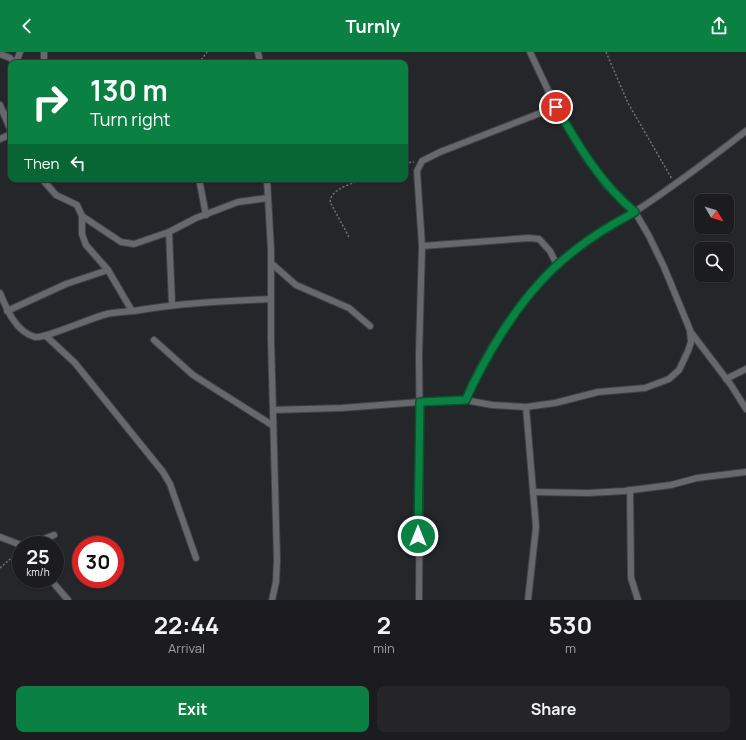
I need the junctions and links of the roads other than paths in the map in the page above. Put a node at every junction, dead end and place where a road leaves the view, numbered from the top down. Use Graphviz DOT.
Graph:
graph roads {
  1 [pos="530,52"];
  2 [pos="0,54"];
  3 [pos="12,60"];
  4 [pos="0,105"];
  5 [pos="556,107"];
  6 [pos="8,116"];
  7 [pos="7,119"];
  8 [pos="8,122"];
  9 [pos="746,131"];
  10 [pos="45,182"];
  11 [pos="200,182"];
  12 [pos="268,182"];
  13 [pos="268,198"];
  14 [pos="635,212"];
  15 [pos="206,215"];
  16 [pos="82,216"];
  17 [pos="169,232"];
  18 [pos="422,246"];
  19 [pos="271,263"];
  20 [pos="557,265"];
  21 [pos="108,270"];
  22 [pos="0,293"];
  23 [pos="271,299"];
  24 [pos="172,304"];
  25 [pos="8,311"];
  26 [pos="132,311"];
  27 [pos="370,326"];
  28 [pos="690,330"];
  29 [pos="46,336"];
  30 [pos="154,340"];
  31 [pos="746,369"];
  32 [pos="726,379"];
  33 [pos="466,400"];
  34 [pos="420,402"];
  35 [pos="526,407"];
  36 [pos="746,409"];
  37 [pos="273,410"];
  38 [pos="272,425"];
  39 [pos="746,472"];
  40 [pos="630,490"];
  41 [pos="532,492"];
  42 [pos="0,537"];
  43 [pos="12,542"];
  44 [pos="196,558"];
  45 [pos="58,588"];
  46 [pos="68,600"];
  47 [pos="272,600"];
  48 [pos="419,600"];
  49 [pos="528,600"];
  50 [pos="638,600"];
  1 -- 5 [label="street"];
  2 -- 3 [label="street"];
  4 -- 7 [label="street"];
  5 -- 14 [label="street"];
  5 -- 18 [label="street"];
  6 -- 7 [label="street"];
  7 -- 8 [label="street"];
  9 -- 14 [label="street"];
  10 -- 16 [label="street"];
  11 -- 15 [label="street"];
  12 -- 13 [label="street"];
  13 -- 15 [label="street"];
  13 -- 19 [label="street"];
  14 -- 20 [label="street"];
  14 -- 28 [label="street"];
  15 -- 17 [label="street"];
  16 -- 17 [label="street"];
  16 -- 21 [label="street"];
  17 -- 24 [label="street"];
  18 -- 20 [label="street"];
  18 -- 34 [label="street"];
  19 -- 23 [label="street"];
  19 -- 27 [label="street"];
  20 -- 33 [label="street"];
  21 -- 25 [label="street"];
  21 -- 26 [label="street"];
  22 -- 25 [label="street"];
  23 -- 24 [label="street"];
  23 -- 37 [label="street"];
  24 -- 26 [label="street"];
  25 -- 29 [label="street"];
  26 -- 29 [label="street"];
  28 -- 32 [label="street"];
  28 -- 35 [label="street"];
  29 -- 44 [label="street"];
  30 -- 38 [label="street"];
  31 -- 32 [label="street"];
  32 -- 36 [label="street"];
  33 -- 34 [label="street"];
  33 -- 35 [label="street"];
  34 -- 37 [label="street"];
  34 -- 48 [label="street"];
  35 -- 41 [label="street"];
  37 -- 38 [label="street"];
  38 -- 47 [label="street"];
  39 -- 40 [label="street"];
  40 -- 41 [label="street"];
  40 -- 50 [label="street"];
  41 -- 49 [label="street"];
  42 -- 43 [label="street"];
  45 -- 46 [label="street"];
}
